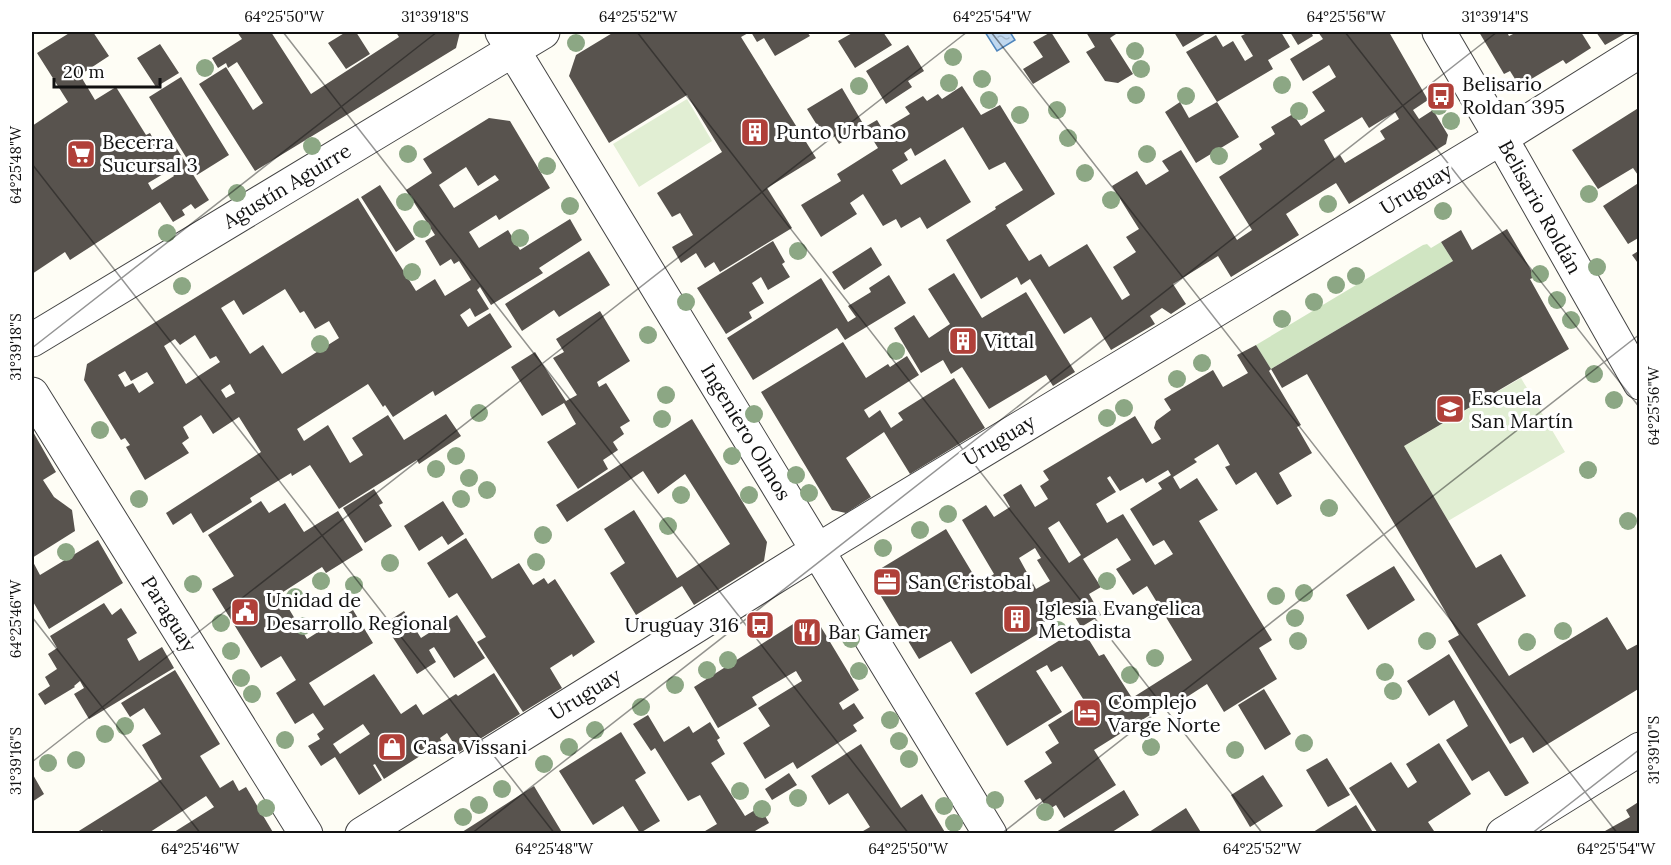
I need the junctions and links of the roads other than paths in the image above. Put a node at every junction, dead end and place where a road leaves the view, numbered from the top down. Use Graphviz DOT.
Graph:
graph roads {
  1 [pos="543,32"];
  2 [pos="1439,32"];
  3 [pos="507,40"];
  4 [pos="1640,51"];
  5 [pos="1501,138"];
  6 [pos="32,340"];
  7 [pos="1640,382"];
  8 [pos="32,394"];
  9 [pos="818,550"];
  10 [pos="1640,749"];
  11 [pos="306,834"];
  12 [pos="362,834"];
  13 [pos="990,834"];
  14 [pos="1503,834"];
  1 -- 3 [label="street, Agustín Aguirre"];
  2 -- 5 [label="street, Belisario Roldán"];
  3 -- 6 [label="street, Agustín Aguirre"];
  3 -- 9 [label="street, Ingeniero Olmos"];
  4 -- 5 [label="street, Uruguay"];
  5 -- 7 [label="street, Belisario Roldán"];
  5 -- 9 [label="street, Uruguay"];
  8 -- 11 [label="street, Paraguay"];
  9 -- 12 [label="street, Uruguay"];
  9 -- 13 [label="street, Ingeniero Olmos"];
  10 -- 14 [label="street"];
}
